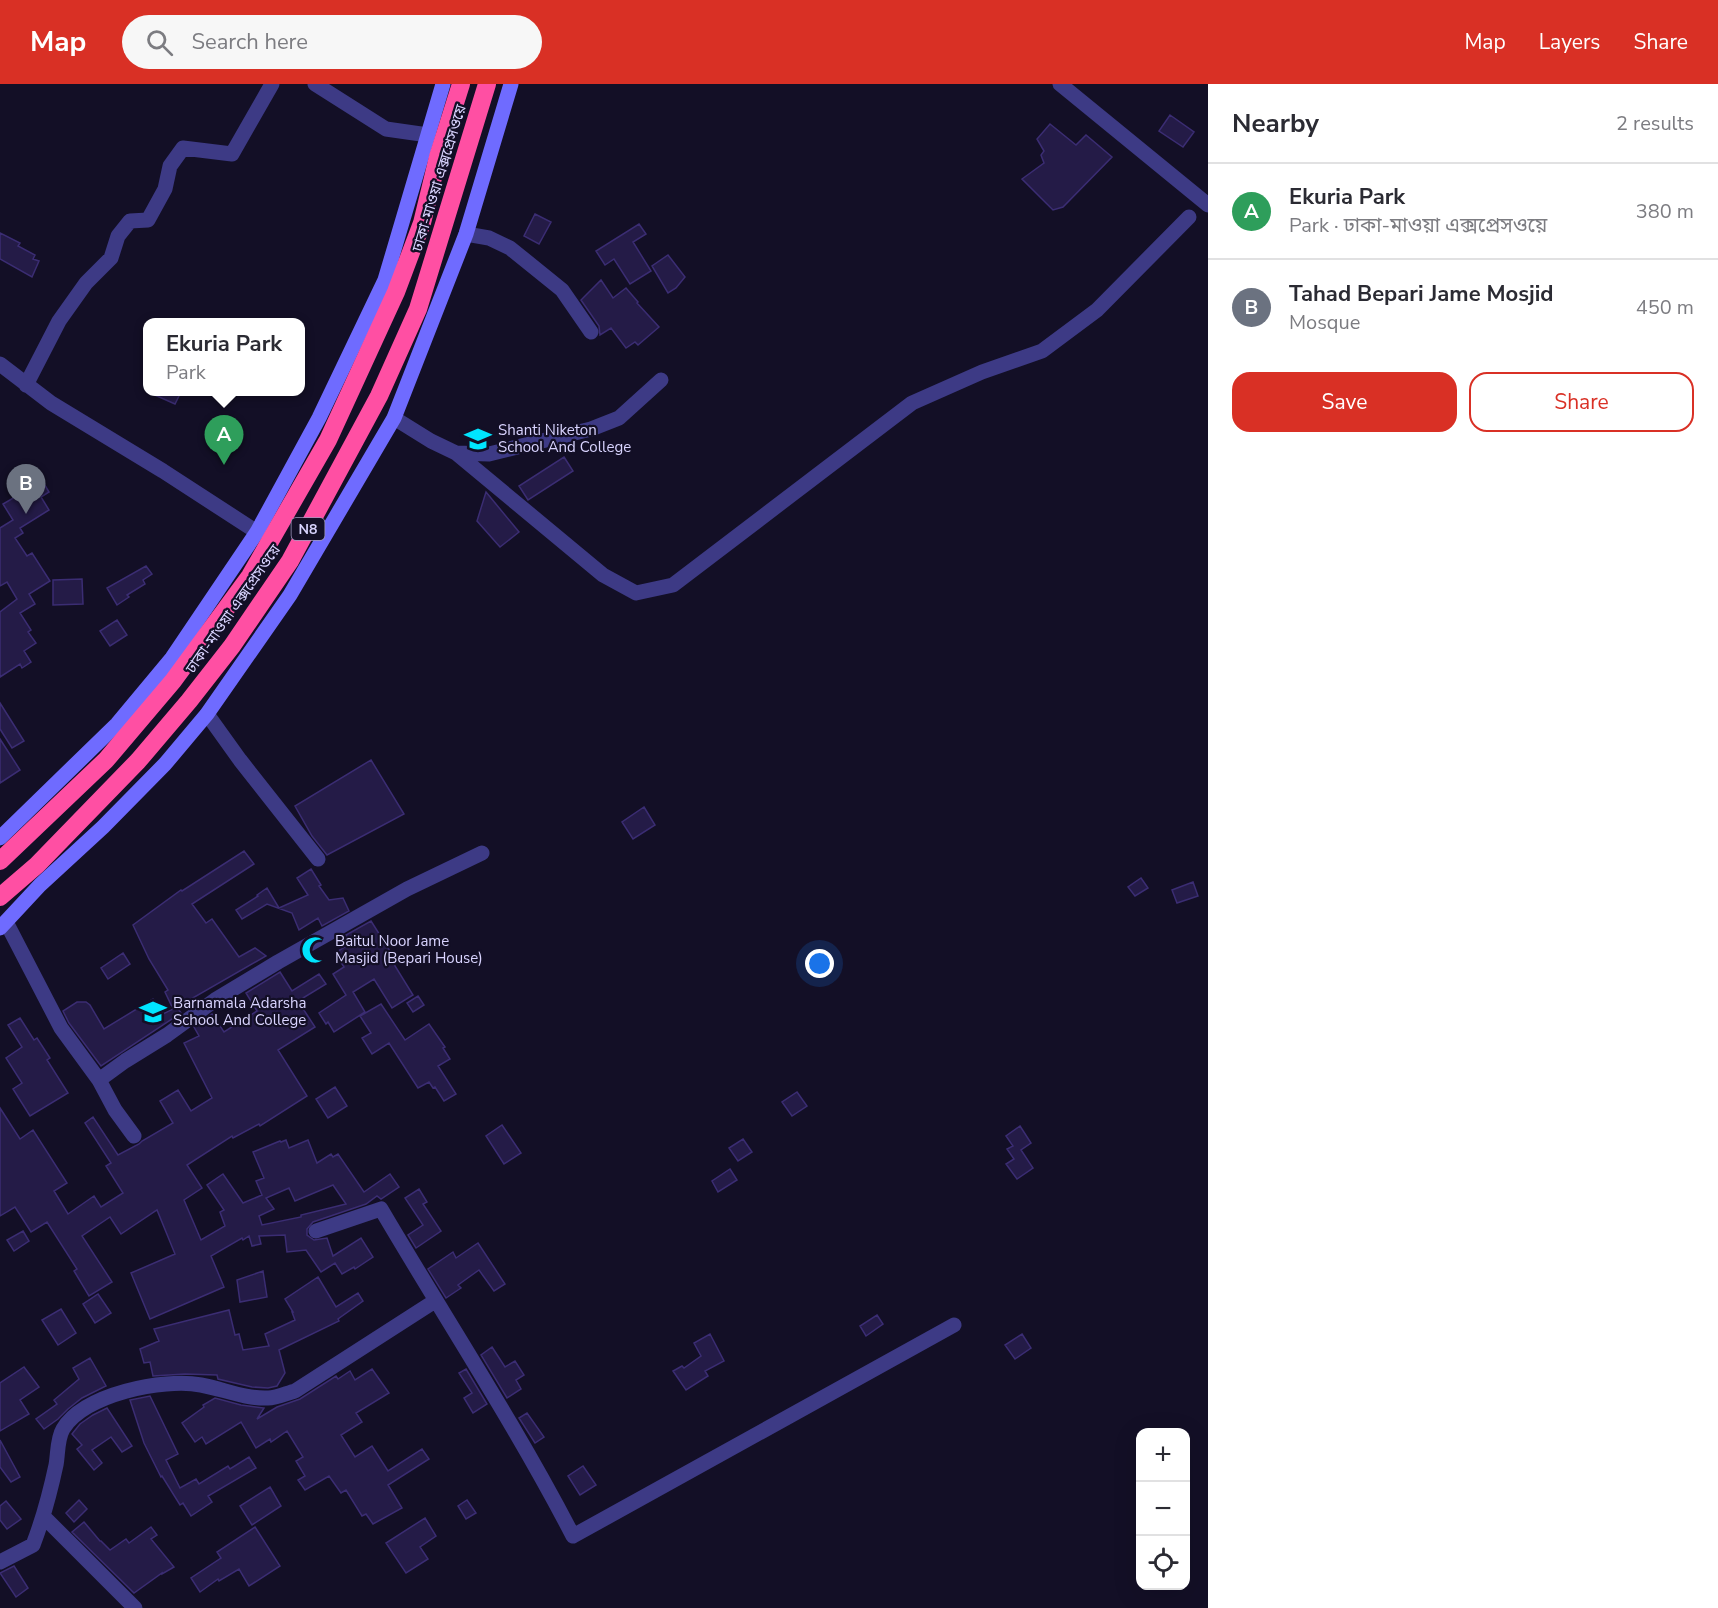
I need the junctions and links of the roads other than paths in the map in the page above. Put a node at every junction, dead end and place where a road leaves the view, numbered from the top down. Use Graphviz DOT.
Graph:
graph roads {
  1 [pos="272,84"];
  2 [pos="315,84"];
  3 [pos="443,84"];
  4 [pos="461,84"];
  5 [pos="487,84"];
  6 [pos="511,84"];
  7 [pos="1060,84"];
  8 [pos="428,135"];
  9 [pos="1208,205"];
  10 [pos="1189,217"];
  11 [pos="466,234"];
  12 [pos="591,332"];
  13 [pos="0,364"];
  14 [pos="661,380"];
  15 [pos="26,385"];
  16 [pos="394,418"];
  17 [pos="456,453"];
  18 [pos="257,532"];
  19 [pos="207,714"];
  20 [pos="0,838"];
  21 [pos="482,853"];
  22 [pos="318,859"];
  23 [pos="0,861"];
  24 [pos="0,897"];
  25 [pos="3,925"];
  26 [pos="99,1080"];
  27 [pos="134,1136"];
  28 [pos="316,1231"];
  29 [pos="435,1301"];
  30 [pos="954,1325"];
  31 [pos="44,1517"];
  32 [pos="0,1562"];
  33 [pos="135,1608"];
  1 -- 15 [label="street"];
  2 -- 8 [label="street"];
  3 -- 8 [label="main road"];
  4 -- 23 [label="highway, ঢাকা-মাওয়া এক্সপ্রেসওয়ে / N8"];
  5 -- 24 [label="highway, ঢাকা-মাওয়া এক্সপ্রেসওয়ে / N8"];
  6 -- 11 [label="main road"];
  7 -- 9 [label="street"];
  8 -- 18 [label="main road"];
  10 -- 17 [label="street"];
  11 -- 12 [label="street"];
  11 -- 16 [label="main road"];
  13 -- 15 [label="street"];
  14 -- 17 [label="street"];
  15 -- 18 [label="street"];
  16 -- 17 [label="street"];
  16 -- 19 [label="main road"];
  18 -- 20 [label="main road"];
  19 -- 22 [label="street"];
  19 -- 25 [label="main road"];
  21 -- 26 [label="street"];
  25 -- 26 [label="street"];
  26 -- 27 [label="street"];
  28 -- 29 [label="street"];
  29 -- 30 [label="street"];
  29 -- 31 [label="street"];
  31 -- 32 [label="street"];
  31 -- 33 [label="street"];
}
